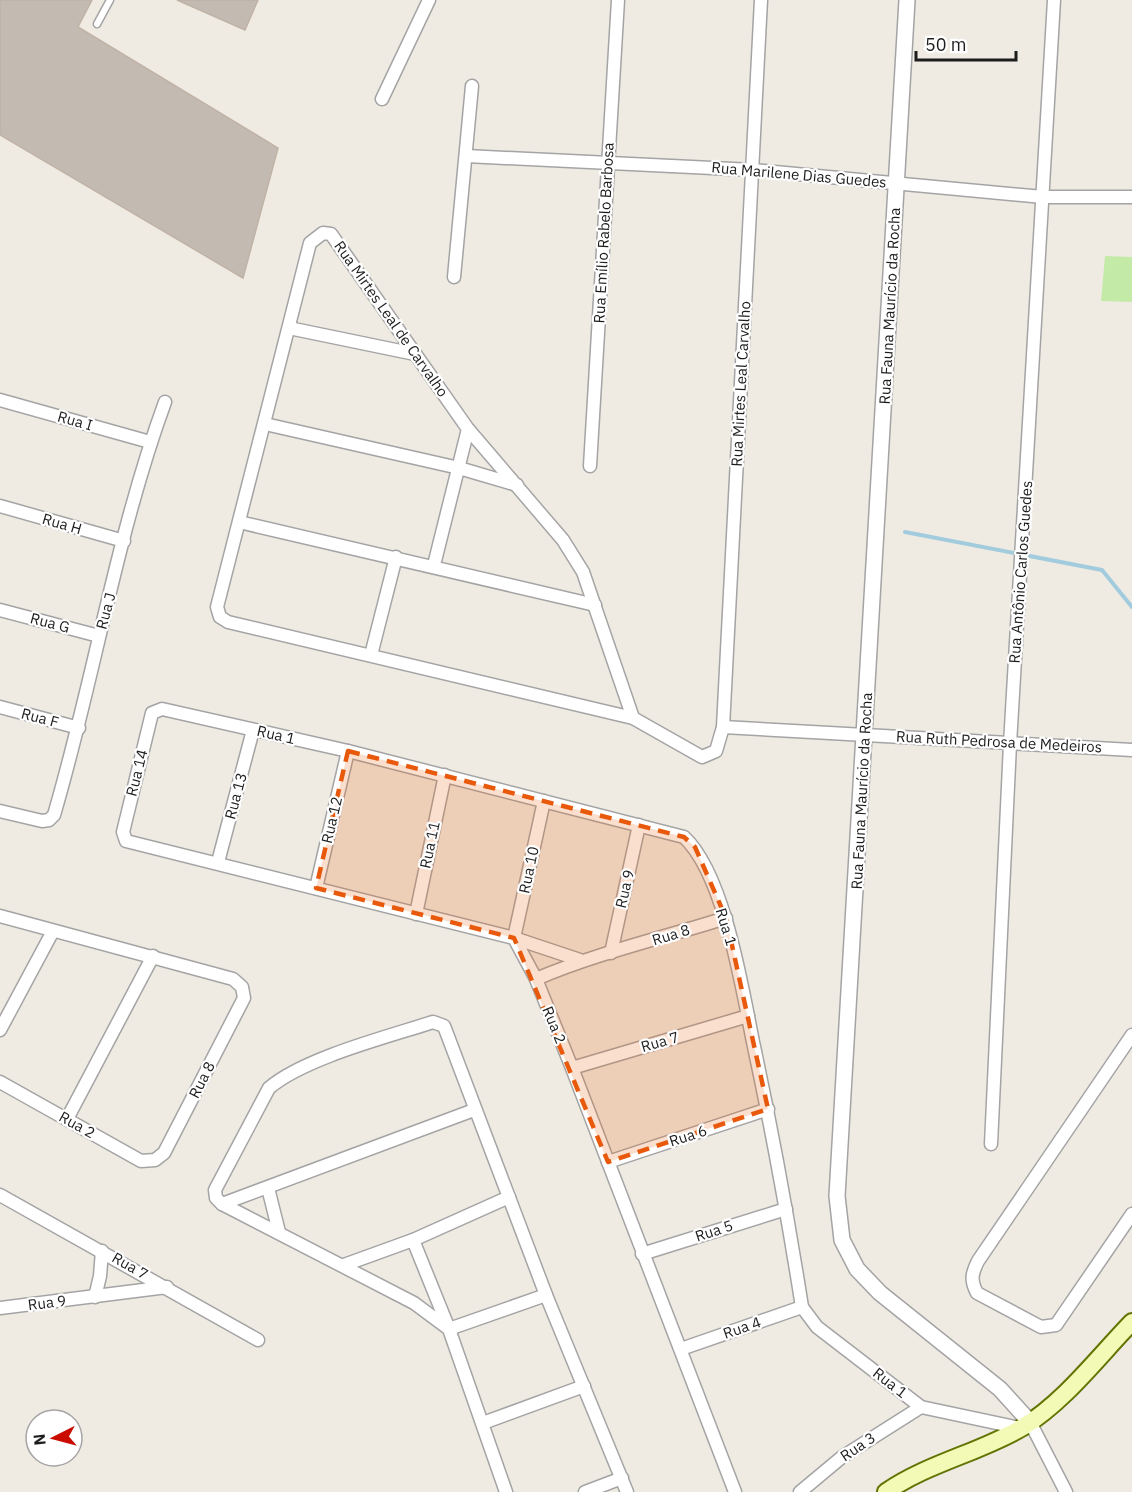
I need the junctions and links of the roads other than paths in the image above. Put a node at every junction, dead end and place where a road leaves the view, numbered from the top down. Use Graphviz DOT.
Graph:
graph roads {
  1 [pos="110,0"];
  2 [pos="429,0"];
  3 [pos="618,0"];
  4 [pos="761,0"];
  5 [pos="907,0"];
  6 [pos="1054,0"];
  7 [pos="97,24"];
  8 [pos="472,86"];
  9 [pos="382,99"];
  10 [pos="466,156"];
  11 [pos="608,163"];
  12 [pos="753,170"];
  13 [pos="897,183"];
  14 [pos="1043,197"];
  15 [pos="1132,197"];
  16 [pos="454,277"];
  17 [pos="289,328"];
  18 [pos="415,354"];
  19 [pos="0,400"];
  20 [pos="165,402"];
  21 [pos="265,424"];
  22 [pos="468,429"];
  23 [pos="150,442"];
  24 [pos="590,466"];
  25 [pos="459,468"];
  26 [pos="518,485"];
  27 [pos="0,506"];
  28 [pos="239,522"];
  29 [pos="124,541"];
  30 [pos="396,557"];
  31 [pos="434,565"];
  32 [pos="595,604"];
  33 [pos="0,610"];
  34 [pos="99,636"];
  35 [pos="371,655"];
  36 [pos="0,707"];
  37 [pos="156,710"];
  38 [pos="633,718"];
  39 [pos="723,727"];
  40 [pos="79,728"];
  41 [pos="253,729"];
  42 [pos="865,734"];
  43 [pos="1010,744"];
  44 [pos="1132,750"];
  45 [pos="348,751"];
  46 [pos="702,757"];
  47 [pos="445,775"];
  48 [pos="544,801"];
  49 [pos="0,811"];
  50 [pos="639,825"];
  51 [pos="218,862"];
  52 [pos="316,888"];
  53 [pos="416,914"];
  54 [pos="0,916"];
  55 [pos="726,918"];
  56 [pos="53,931"];
  57 [pos="514,938"];
  58 [pos="611,953"];
  59 [pos="153,956"];
  60 [pos="580,960"];
  61 [pos="536,979"];
  62 [pos="748,1016"];
  63 [pos="0,1030"];
  64 [pos="1132,1035"];
  65 [pos="572,1068"];
  66 [pos="0,1082"];
  67 [pos="768,1109"];
  68 [pos="474,1110"];
  69 [pos="67,1119"];
  70 [pos="991,1144"];
  71 [pos="155,1160"];
  72 [pos="608,1162"];
  73 [pos="268,1188"];
  74 [pos="0,1195"];
  75 [pos="509,1197"];
  76 [pos="222,1204"];
  77 [pos="786,1209"];
  78 [pos="1132,1214"];
  79 [pos="279,1233"];
  80 [pos="414,1240"];
  81 [pos="102,1251"];
  82 [pos="642,1254"];
  83 [pos="344,1264"];
  84 [pos="167,1287"];
  85 [pos="546,1295"];
  86 [pos="95,1297"];
  87 [pos="802,1307"];
  88 [pos="0,1308"];
  89 [pos="1132,1322"];
  90 [pos="449,1329"];
  91 [pos="258,1340"];
  92 [pos="681,1349"];
  93 [pos="584,1386"];
  94 [pos="921,1407"];
  95 [pos="483,1423"];
  96 [pos="1025,1425"];
  97 [pos="622,1478"];
  98 [pos="897,1489"];
  99 [pos="506,1492"];
  100 [pos="585,1492"];
  101 [pos="627,1492"];
  102 [pos="735,1492"];
  103 [pos="800,1492"];
  104 [pos="1066,1492"];
  1 -- 7 [label="lane"];
  2 -- 9 [label="street"];
  3 -- 11 [label="street, Rua Emílio Rabelo Barbosa"];
  4 -- 12 [label="street, Rua Mirtes Leal Carvalho"];
  5 -- 13 [label="street, Rua Fauna Maurício da Rocha"];
  6 -- 14 [label="street, Rua Antônio Carlos Guedes"];
  8 -- 10 [label="street"];
  10 -- 11 [label="street, Rua Marilene Dias Guedes"];
  10 -- 16 [label="street"];
  11 -- 12 [label="street, Rua Marilene Dias Guedes"];
  11 -- 24 [label="street, Rua Emílio Rabelo Barbosa"];
  12 -- 13 [label="street, Rua Marilene Dias Guedes"];
  12 -- 39 [label="street, Rua Mirtes Leal Carvalho"];
  13 -- 14 [label="street, Rua Marilene Dias Guedes"];
  13 -- 42 [label="street, Rua Fauna Maurício da Rocha"];
  14 -- 15 [label="street, Rua Marilene Dias Guedes"];
  14 -- 43 [label="street, Rua Antônio Carlos Guedes"];
  17 -- 18 [label="street"];
  17 -- 18 [label="street, Rua Mirtes Leal de Carvalho"];
  17 -- 21 [label="street, Rua Mirtes Leal de Carvalho"];
  18 -- 22 [label="street, Rua Mirtes Leal de Carvalho"];
  19 -- 23 [label="street, Rua I"];
  20 -- 23 [label="street, Rua J"];
  21 -- 25 [label="street"];
  21 -- 28 [label="street, Rua Mirtes Leal de Carvalho"];
  22 -- 25 [label="street"];
  22 -- 26 [label="street, Rua Mirtes Leal de Carvalho"];
  23 -- 29 [label="street, Rua J"];
  25 -- 26 [label="street"];
  25 -- 31 [label="street"];
  26 -- 32 [label="street, Rua Mirtes Leal de Carvalho"];
  27 -- 29 [label="street, Rua H"];
  28 -- 30 [label="street"];
  28 -- 35 [label="street, Rua Mirtes Leal de Carvalho"];
  29 -- 34 [label="street, Rua J"];
  30 -- 31 [label="street"];
  30 -- 35 [label="street"];
  31 -- 32 [label="street"];
  32 -- 38 [label="street, Rua Mirtes Leal de Carvalho"];
  33 -- 34 [label="street, Rua G"];
  34 -- 40 [label="street, Rua J"];
  35 -- 38 [label="street, Rua Mirtes Leal de Carvalho"];
  36 -- 40 [label="street, Rua F"];
  37 -- 41 [label="street, Rua 1"];
  37 -- 51 [label="street, Rua 14"];
  38 -- 46 [label="street, Rua Mirtes Leal de Carvalho"];
  39 -- 42 [label="street, Rua Ruth Pedrosa de Medeiros"];
  39 -- 46 [label="street, Rua Mirtes Leal Carvalho"];
  40 -- 49 [label="street, Rua J"];
  41 -- 45 [label="street, Rua 1"];
  41 -- 51 [label="street, Rua 13"];
  42 -- 43 [label="street, Rua Ruth Pedrosa de Medeiros"];
  42 -- 96 [label="street, Rua Fauna Maurício da Rocha"];
  43 -- 44 [label="street, Rua Ruth Pedrosa de Medeiros"];
  43 -- 70 [label="street, Rua Antônio Carlos Guedes"];
  45 -- 47 [label="street, Rua 1"];
  45 -- 52 [label="street, Rua 12"];
  47 -- 48 [label="street, Rua 1"];
  47 -- 53 [label="street, Rua 11"];
  48 -- 50 [label="street, Rua 1"];
  48 -- 57 [label="street, Rua 10"];
  50 -- 55 [label="street, Rua 1"];
  50 -- 58 [label="street, Rua 9"];
  51 -- 52 [label="street"];
  52 -- 53 [label="street"];
  53 -- 57 [label="street"];
  54 -- 56 [label="street"];
  55 -- 58 [label="street, Rua 8"];
  55 -- 62 [label="street, Rua 1"];
  56 -- 59 [label="street"];
  56 -- 63 [label="street"];
  57 -- 60 [label="street"];
  57 -- 61 [label="street, Rua 2"];
  58 -- 60 [label="street, Rua 8"];
  59 -- 69 [label="street"];
  59 -- 71 [label="street, Rua 8"];
  60 -- 61 [label="street, Rua 8"];
  61 -- 65 [label="street, Rua 2"];
  62 -- 65 [label="street, Rua 7"];
  62 -- 67 [label="street, Rua 1"];
  64 -- 78 [label="street"];
  65 -- 72 [label="street, Rua 2"];
  66 -- 69 [label="street, Rua 2"];
  67 -- 72 [label="street, Rua 6"];
  67 -- 77 [label="street, Rua 1"];
  68 -- 73 [label="street"];
  68 -- 75 [label="street"];
  68 -- 76 [label="street"];
  69 -- 71 [label="street, Rua 2"];
  72 -- 82 [label="street, Rua 2"];
  73 -- 76 [label="street"];
  73 -- 79 [label="street"];
  74 -- 81 [label="street, Rua 7"];
  75 -- 80 [label="street"];
  75 -- 85 [label="street"];
  76 -- 79 [label="street"];
  77 -- 82 [label="street, Rua 5"];
  77 -- 87 [label="street, Rua 1"];
  79 -- 83 [label="street"];
  80 -- 83 [label="street"];
  80 -- 90 [label="street"];
  81 -- 84 [label="street, Rua 7"];
  81 -- 86 [label="street"];
  82 -- 92 [label="street, Rua 2"];
  83 -- 90 [label="street"];
  84 -- 86 [label="street, Rua 9"];
  84 -- 91 [label="street, Rua 7"];
  85 -- 90 [label="street"];
  85 -- 93 [label="street"];
  86 -- 88 [label="street, Rua 9"];
  87 -- 92 [label="street, Rua 4"];
  87 -- 94 [label="street, Rua 1"];
  89 -- 96 [label="main road"];
  90 -- 95 [label="street"];
  92 -- 102 [label="street, Rua 2"];
  93 -- 95 [label="street"];
  93 -- 97 [label="street"];
  94 -- 96 [label="street, Rua 1"];
  94 -- 103 [label="street, Rua 3"];
  95 -- 99 [label="street"];
  96 -- 98 [label="main road"];
  96 -- 104 [label="street, Rua Fauna Maurício da Rocha"];
  97 -- 100 [label="street"];
  97 -- 101 [label="street"];
}
